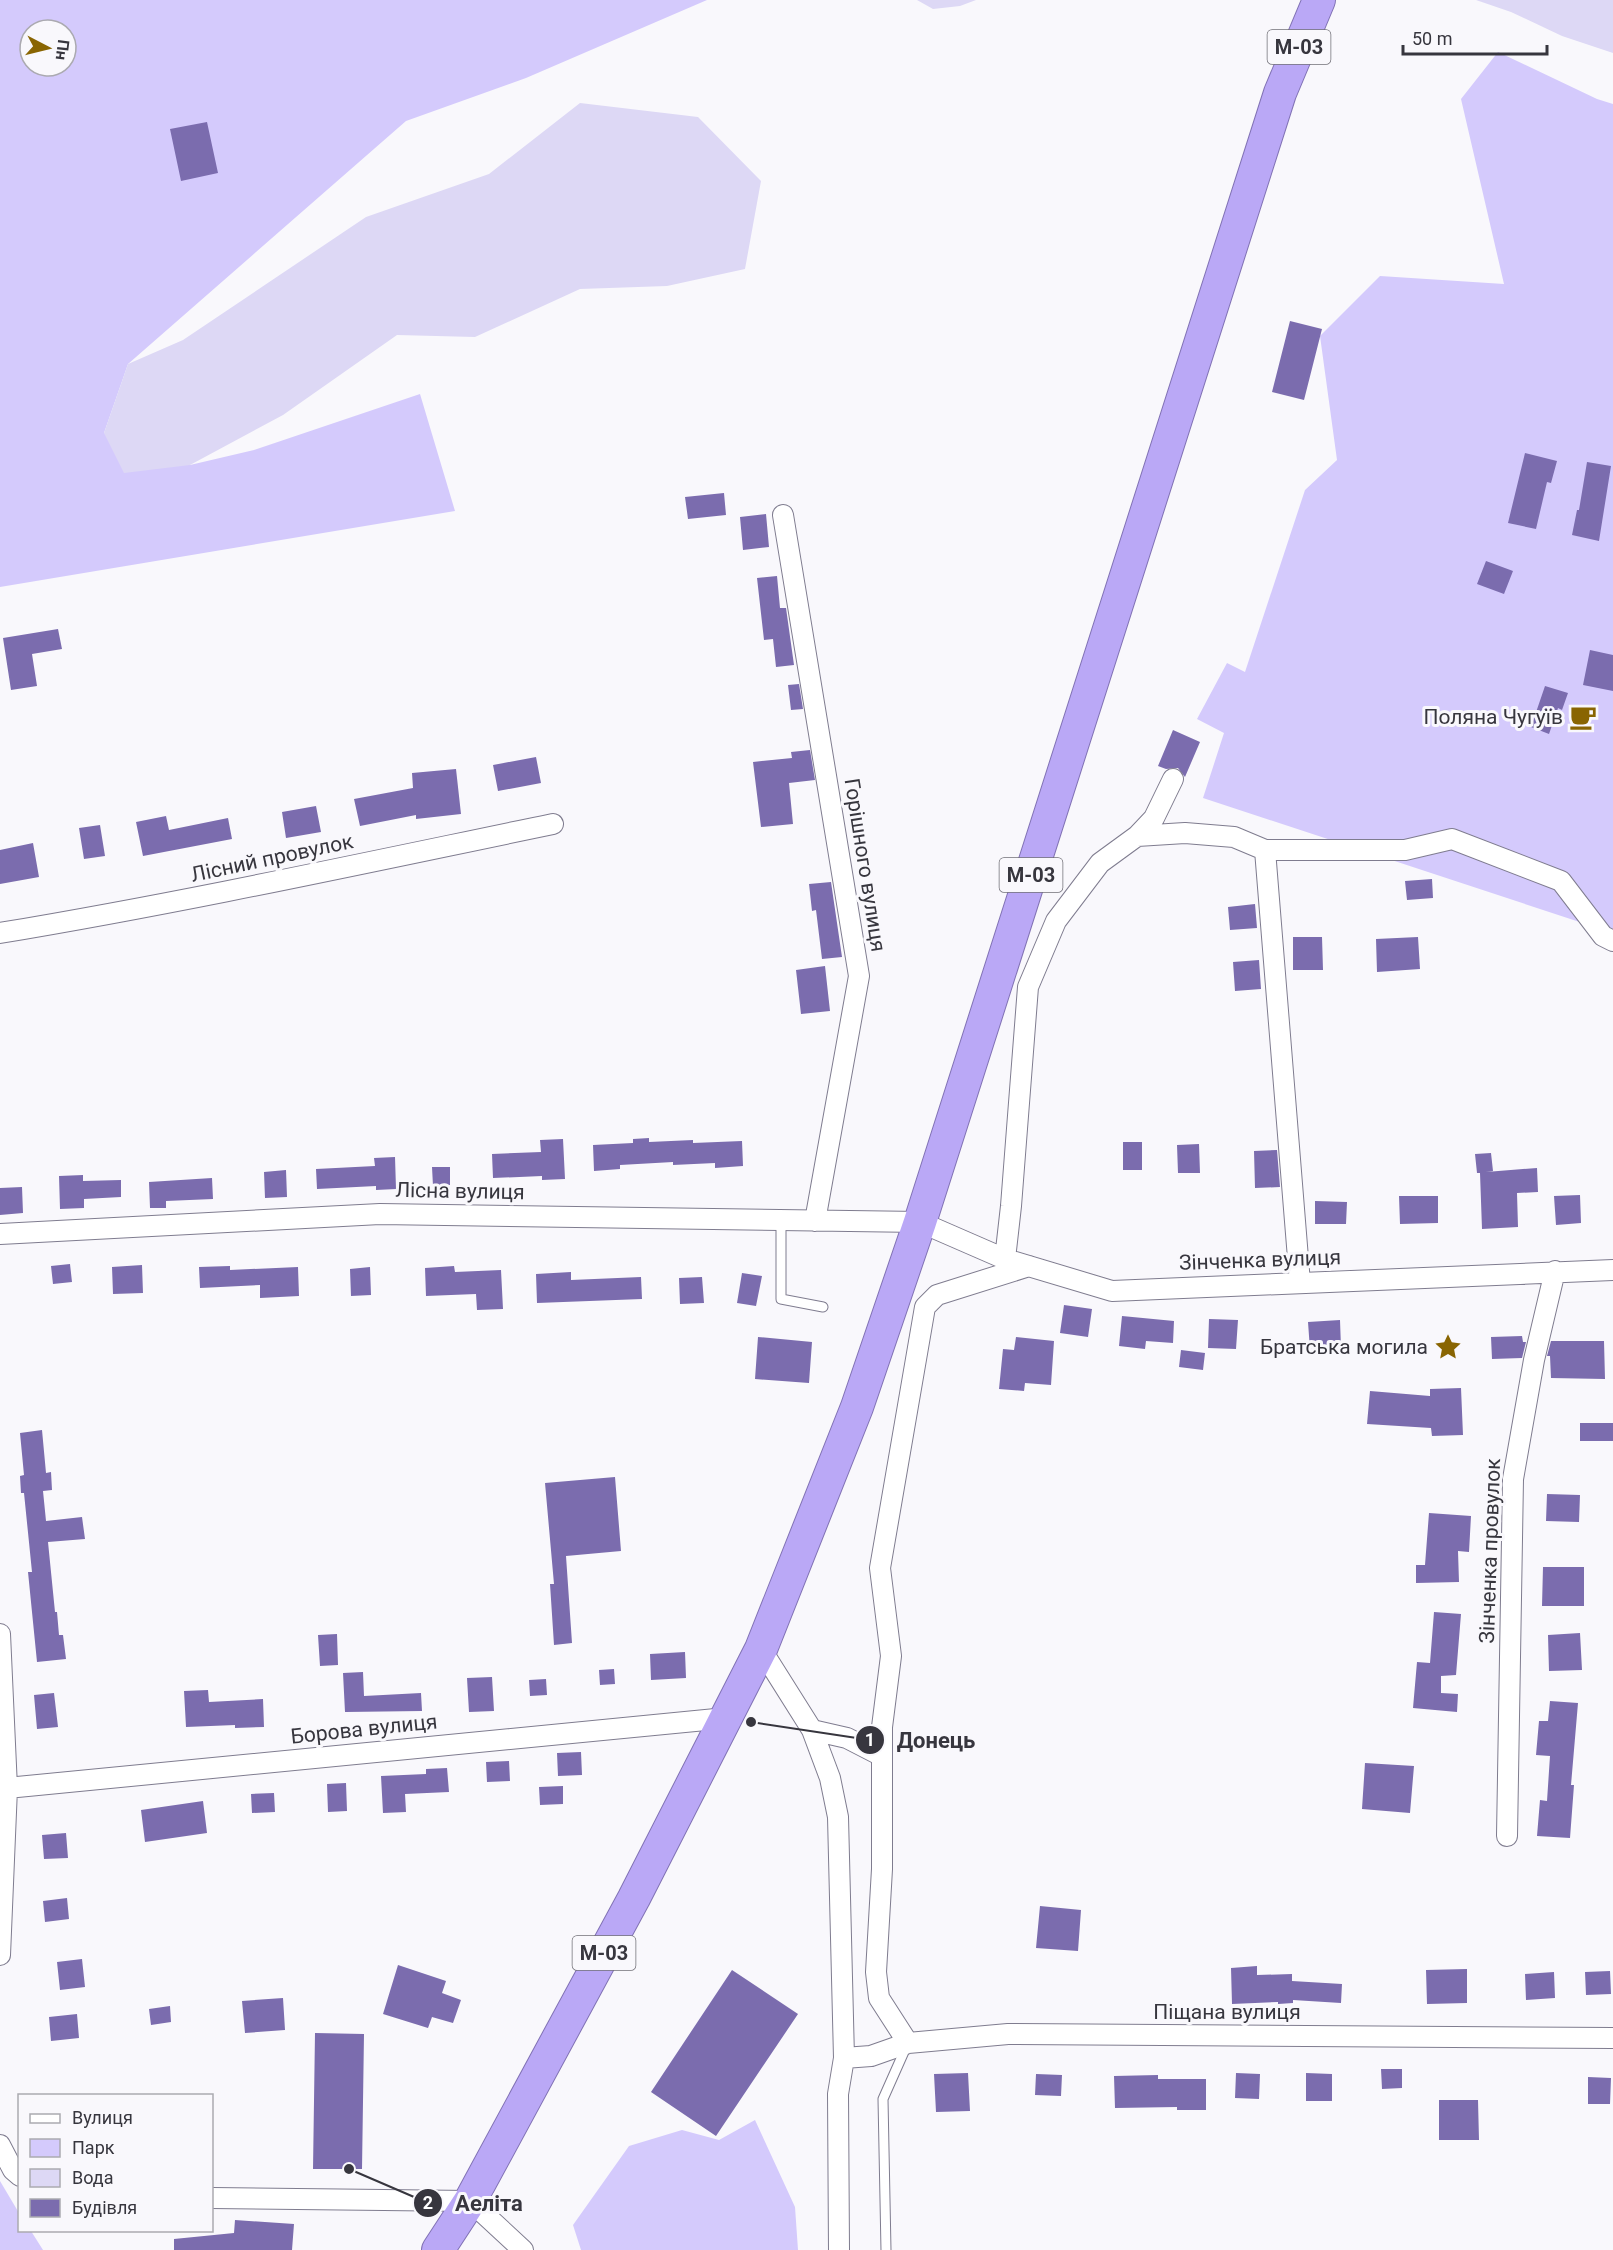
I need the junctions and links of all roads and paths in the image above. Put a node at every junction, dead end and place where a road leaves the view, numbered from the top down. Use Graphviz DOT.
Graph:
graph roads {
  1 [pos="1319,0"];
  2 [pos="783,515"];
  3 [pos="1173,779"];
  4 [pos="554,824"];
  5 [pos="1137,837"];
  6 [pos="1265,850"];
  7 [pos="0,933"];
  8 [pos="1613,941"];
  9 [pos="781,1221"];
  10 [pos="815,1221"];
  11 [pos="920,1222"];
  12 [pos="0,1234"];
  13 [pos="1005,1259"];
  14 [pos="1029,1266"];
  15 [pos="1613,1270"];
  16 [pos="1555,1271"];
  17 [pos="1300,1283"];
  18 [pos="823,1306"];
  19 [pos="0,1634"];
  20 [pos="761,1649"];
  21 [pos="726,1718"];
  22 [pos="812,1730"];
  23 [pos="882,1756"];
  24 [pos="7,1788"];
  25 [pos="1508,1836"];
  26 [pos="0,1955"];
  27 [pos="1613,2038"];
  28 [pos="908,2043"];
  29 [pos="844,2058"];
  30 [pos="0,2145"];
  31 [pos="18,2174"];
  32 [pos="213,2198"];
  33 [pos="470,2201"];
  34 [pos="438,2250"];
  35 [pos="523,2250"];
  36 [pos="838,2250"];
  37 [pos="886,2250"];
  1 -- 11 [label="highway, М-03"];
  2 -- 10 [label="street, Горішного вулиця"];
  3 -- 5 [label="street"];
  4 -- 7 [label="street, Лісний провулок"];
  5 -- 6 [label="street"];
  5 -- 13 [label="street"];
  6 -- 8 [label="street"];
  6 -- 17 [label="street"];
  9 -- 10 [label="street, Лісна вулиця"];
  9 -- 12 [label="street, Лісна вулиця"];
  9 -- 18 [label="lane"];
  10 -- 11 [label="street, Лісна вулиця"];
  11 -- 13 [label="street, Зінченка вулиця"];
  11 -- 20 [label="highway, М-03"];
  13 -- 14 [label="street, Зінченка вулиця"];
  14 -- 17 [label="street, Зінченка вулиця"];
  14 -- 23 [label="street"];
  15 -- 16 [label="street, Зінченка вулиця"];
  16 -- 17 [label="street, Зінченка вулиця"];
  16 -- 25 [label="street, Зінченка провулок"];
  19 -- 24 [label="street"];
  20 -- 21 [label="highway, М-03"];
  20 -- 22 [label="street"];
  21 -- 24 [label="street, Борова вулиця"];
  21 -- 33 [label="highway, М-03"];
  22 -- 23 [label="street"];
  22 -- 29 [label="street"];
  23 -- 28 [label="street"];
  24 -- 26 [label="street"];
  27 -- 28 [label="street, Піщана вулиця"];
  28 -- 29 [label="street, Піщана вулиця"];
  28 -- 37 [label="lane"];
  29 -- 36 [label="street"];
  30 -- 31 [label="street"];
  32 -- 33 [label="street"];
  33 -- 34 [label="highway, М-03"];
  33 -- 35 [label="street"];
}
